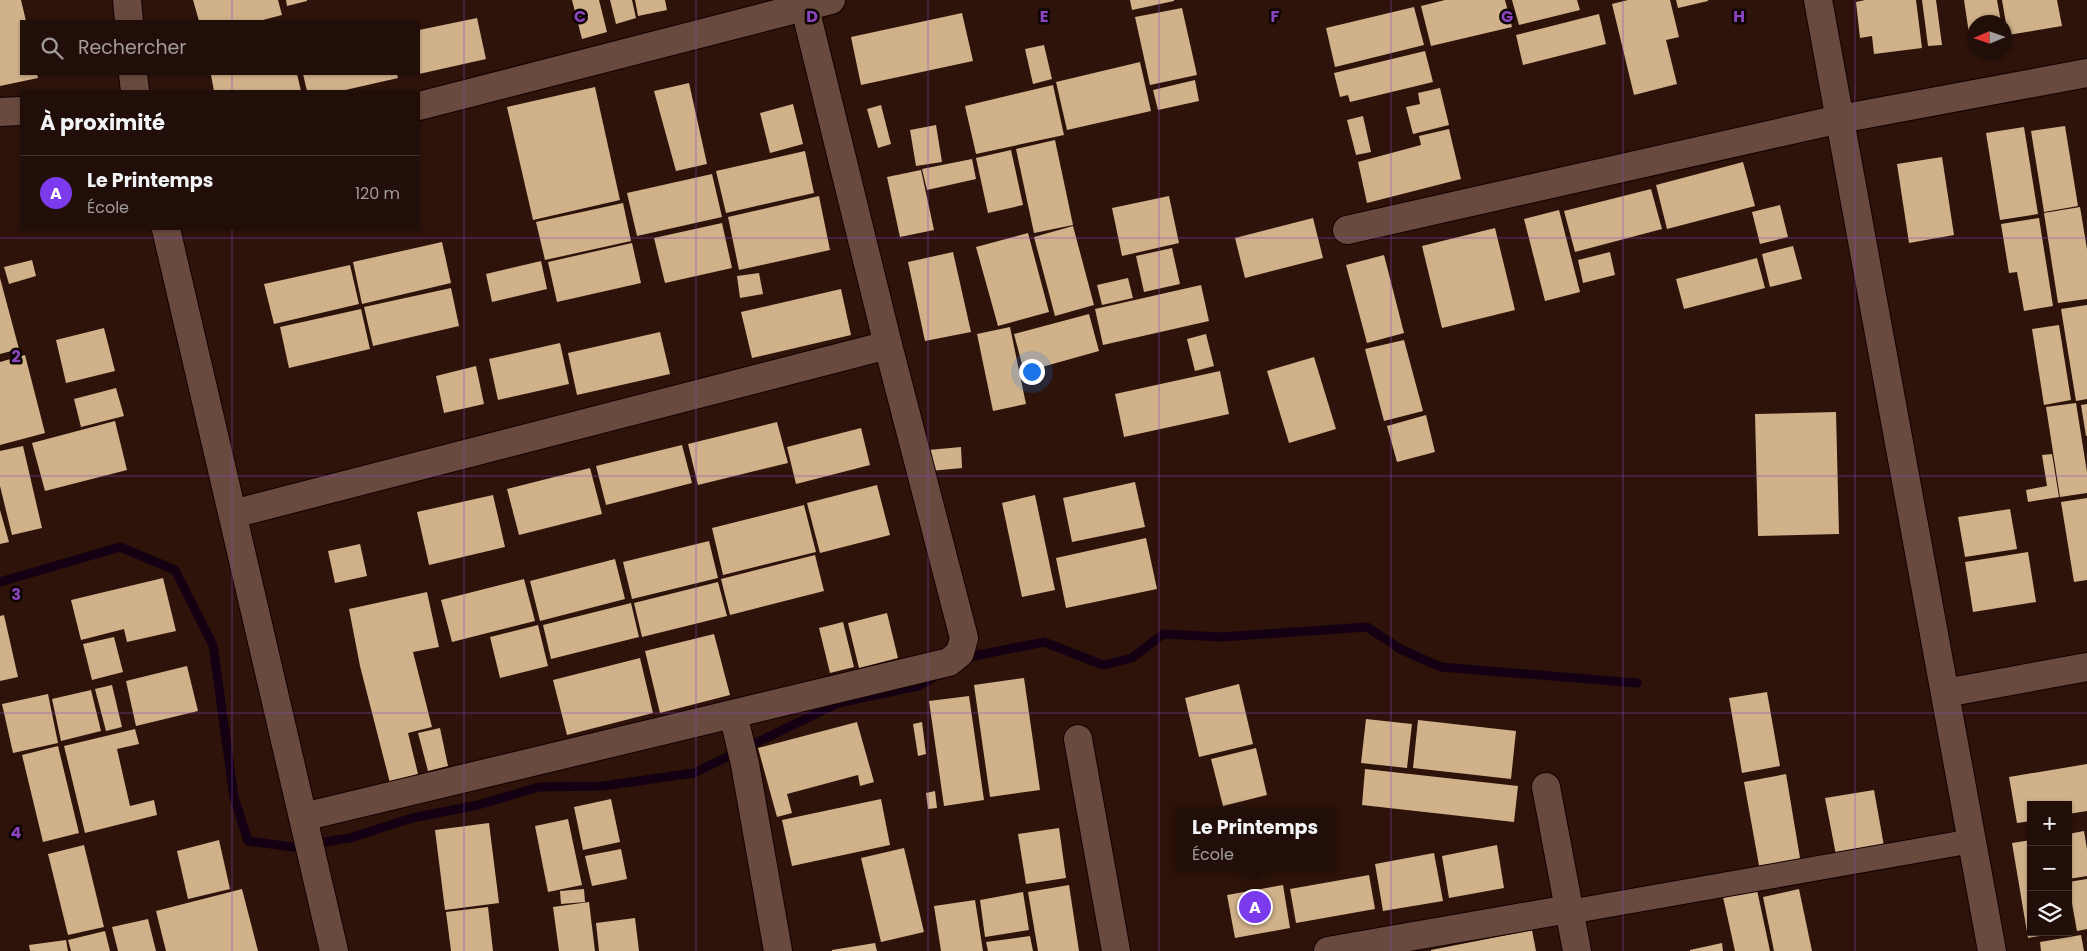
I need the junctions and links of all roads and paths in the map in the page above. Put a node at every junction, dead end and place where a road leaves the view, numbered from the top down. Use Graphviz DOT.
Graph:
graph roads {
  1 [pos="126,0"];
  2 [pos="831,0"];
  3 [pos="1818,0"];
  4 [pos="804,3"];
  5 [pos="128,20"];
  6 [pos="2087,73"];
  7 [pos="134,75"];
  8 [pos="135,90"];
  9 [pos="420,106"];
  10 [pos="20,111"];
  11 [pos="0,112"];
  12 [pos="1840,119"];
  13 [pos="166,230"];
  14 [pos="1347,230"];
  15 [pos="888,345"];
  16 [pos="233,514"];
  17 [pos="2087,667"];
  18 [pos="1945,693"];
  19 [pos="735,720"];
  20 [pos="1078,739"];
  21 [pos="1546,787"];
  22 [pos="303,817"];
  23 [pos="1972,841"];
  24 [pos="1569,910"];
  25 [pos="334,951"];
  26 [pos="778,951"];
  27 [pos="1116,951"];
  28 [pos="1328,951"];
  29 [pos="1576,951"];
  30 [pos="1992,951"];
  1 -- 5 [label="street"];
  2 -- 4 [label="street"];
  3 -- 12 [label="street"];
  4 -- 9 [label="street"];
  4 -- 15 [label="street"];
  6 -- 12 [label="street"];
  7 -- 8 [label="street"];
  10 -- 11 [label="street"];
  12 -- 14 [label="street"];
  12 -- 18 [label="street"];
  13 -- 16 [label="street"];
  15 -- 16 [label="street"];
  15 -- 19 [label="street"];
  16 -- 22 [label="street"];
  17 -- 18 [label="street"];
  18 -- 23 [label="street"];
  19 -- 22 [label="street"];
  19 -- 26 [label="street"];
  20 -- 27 [label="street"];
  21 -- 24 [label="street"];
  22 -- 25 [label="street"];
  23 -- 24 [label="street"];
  23 -- 30 [label="street"];
  24 -- 28 [label="street"];
  24 -- 29 [label="street"];
}
